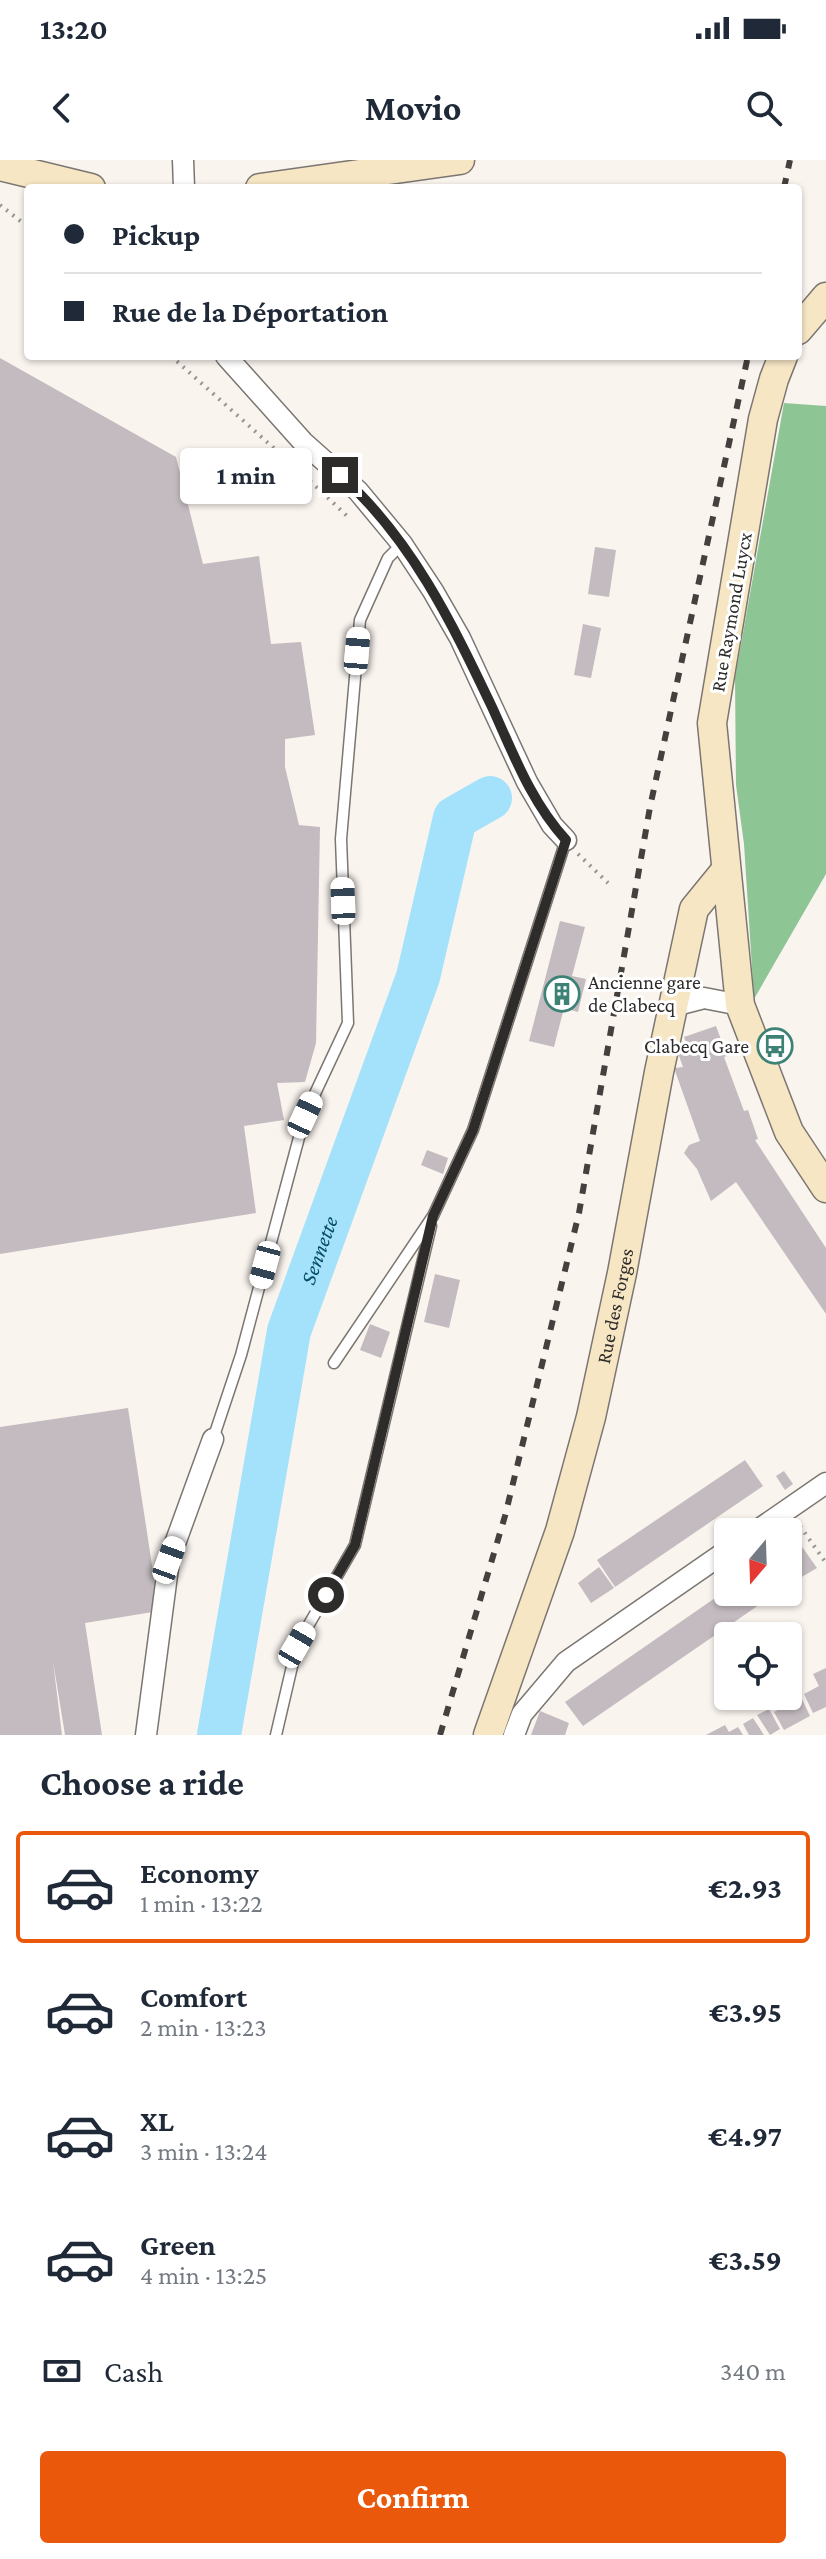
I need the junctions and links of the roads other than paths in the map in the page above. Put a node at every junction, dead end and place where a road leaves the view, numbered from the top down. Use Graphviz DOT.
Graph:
graph roads {
  1 [pos="183,160"];
  2 [pos="460,160"];
  3 [pos="0,166"];
  4 [pos="74,184"];
  5 [pos="184,184"];
  6 [pos="289,184"];
  7 [pos="826,297"];
  8 [pos="802,325"];
  9 [pos="230,360"];
  10 [pos="781,360"];
  11 [pos="402,544"];
  12 [pos="566,840"];
  13 [pos="725,871"];
  14 [pos="740,1005"];
  15 [pos="673,1006"];
  16 [pos="826,1188"];
  17 [pos="433,1216"];
  18 [pos="334,1363"];
  19 [pos="213,1439"];
  20 [pos="826,1483"];
  21 [pos="775,1518"];
  22 [pos="714,1560"];
  23 [pos="511,1667"];
  24 [pos="522,1714"];
  25 [pos="146,1735"];
  26 [pos="276,1735"];
  27 [pos="488,1735"];
  28 [pos="514,1735"];
  1 -- 5 [label="street"];
  2 -- 6 [label="main road"];
  3 -- 4 [label="main road"];
  7 -- 8 [label="main road"];
  9 -- 11 [label="street"];
  10 -- 13 [label="main road, Rue Raymond Luycx"];
  11 -- 12 [label="street"];
  11 -- 19 [label="lane"];
  12 -- 17 [label="lane"];
  13 -- 14 [label="main road, Rue Raymond Luycx"];
  13 -- 15 [label="main road, Rue des Forges"];
  14 -- 15 [label="street"];
  14 -- 16 [label="main road, Rue Raymond Luycx"];
  15 -- 23 [label="main road, Rue des Forges"];
  17 -- 18 [label="lane"];
  17 -- 26 [label="lane"];
  19 -- 25 [label="street"];
  20 -- 21 [label="street"];
  22 -- 24 [label="street"];
  23 -- 24 [label="street"];
  23 -- 27 [label="main road, Rue des Forges"];
  24 -- 28 [label="street"];
}
